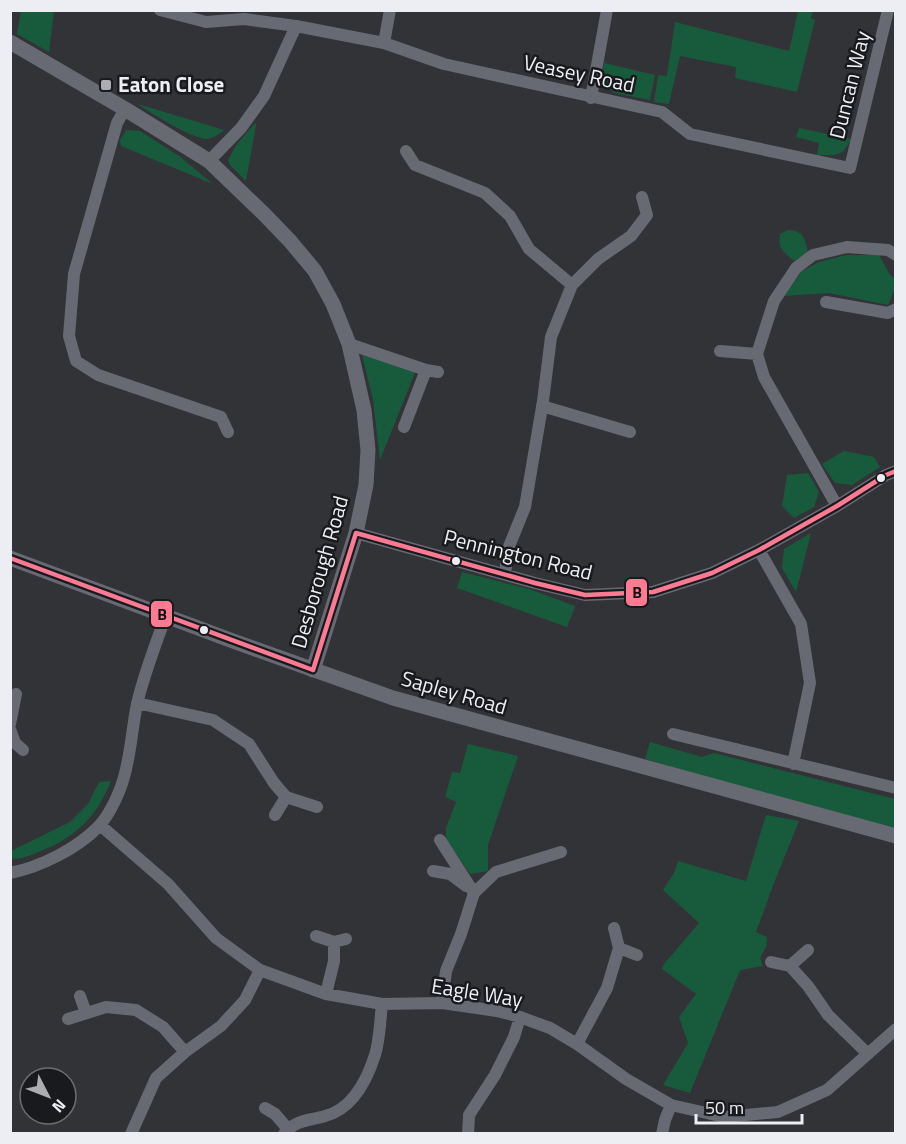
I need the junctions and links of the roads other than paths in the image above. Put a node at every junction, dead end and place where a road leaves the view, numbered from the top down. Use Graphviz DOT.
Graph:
graph roads {
  1 [pos="160,10"];
  2 [pos="390,10"];
  3 [pos="607,10"];
  4 [pos="887,11"];
  5 [pos="296,26"];
  6 [pos="10,42"];
  7 [pos="384,43"];
  8 [pos="591,98"];
  9 [pos="125,109"];
  10 [pos="406,151"];
  11 [pos="208,161"];
  12 [pos="850,168"];
  13 [pos="642,197"];
  14 [pos="896,255"];
  15 [pos="572,285"];
  16 [pos="826,302"];
  17 [pos="896,309"];
  18 [pos="349,344"];
  19 [pos="720,351"];
  20 [pos="757,354"];
  21 [pos="542,406"];
  22 [pos="404,427"];
  23 [pos="228,432"];
  24 [pos="630,432"];
  25 [pos="896,471"];
  26 [pos="837,506"];
  27 [pos="356,533"];
  28 [pos="759,550"];
  29 [pos="10,558"];
  30 [pos="505,574"];
  31 [pos="166,616"];
  32 [pos="313,670"];
  33 [pos="16,694"];
  34 [pos="137,703"];
  35 [pos="10,724"];
  36 [pos="10,729"];
  37 [pos="672,734"];
  38 [pos="16,747"];
  39 [pos="793,764"];
  40 [pos="896,788"];
  41 [pos="286,797"];
  42 [pos="317,807"];
  43 [pos="275,815"];
  44 [pos="100,825"];
  45 [pos="896,836"];
  46 [pos="440,840"];
  47 [pos="561,852"];
  48 [pos="433,871"];
  49 [pos="10,873"];
  50 [pos="474,893"];
  51 [pos="615,928"];
  52 [pos="316,936"];
  53 [pos="619,948"];
  54 [pos="808,950"];
  55 [pos="637,955"];
  56 [pos="771,962"];
  57 [pos="790,966"];
  58 [pos="260,970"];
  59 [pos="326,994"];
  60 [pos="80,996"];
  61 [pos="442,1003"];
  62 [pos="382,1004"];
  63 [pos="86,1013"];
  64 [pos="520,1017"];
  65 [pos="68,1018"];
  66 [pos="896,1029"];
  67 [pos="577,1044"];
  68 [pos="185,1052"];
  69 [pos="868,1054"];
  70 [pos="671,1105"];
  71 [pos="265,1108"];
  72 [pos="286,1131"];
  73 [pos="131,1134"];
  74 [pos="468,1134"];
  75 [pos="662,1134"];
  1 -- 5 [label="street, Veasey Road"];
  2 -- 7 [label="street"];
  3 -- 8 [label="street"];
  4 -- 12 [label="street, Duncan Way"];
  5 -- 7 [label="street, Veasey Road"];
  5 -- 11 [label="street"];
  6 -- 9 [label="street, Desborough Road"];
  7 -- 8 [label="street, Veasey Road"];
  8 -- 12 [label="street, Veasey Road"];
  9 -- 11 [label="street, Desborough Road"];
  9 -- 23 [label="street"];
  10 -- 15 [label="street"];
  11 -- 18 [label="street, Desborough Road"];
  13 -- 15 [label="street"];
  14 -- 20 [label="street"];
  15 -- 21 [label="street"];
  16 -- 17 [label="street"];
  18 -- 22 [label="street"];
  18 -- 27 [label="street, Desborough Road"];
  19 -- 20 [label="street"];
  20 -- 26 [label="street"];
  21 -- 24 [label="street"];
  21 -- 30 [label="street"];
  25 -- 26 [label="street, Pennington Road"];
  26 -- 28 [label="street, Pennington Road"];
  27 -- 30 [label="street, Pennington Road"];
  27 -- 32 [label="street, Desborough Road"];
  28 -- 30 [label="street, Pennington Road"];
  28 -- 39 [label="street"];
  29 -- 31 [label="street, Sapley Road"];
  31 -- 32 [label="street, Sapley Road"];
  31 -- 34 [label="street"];
  32 -- 45 [label="street, Sapley Road"];
  33 -- 35 [label="street"];
  34 -- 41 [label="street"];
  34 -- 44 [label="street"];
  36 -- 38 [label="street"];
  37 -- 39 [label="street"];
  39 -- 40 [label="street"];
  41 -- 42 [label="street"];
  41 -- 43 [label="street"];
  44 -- 49 [label="street"];
  44 -- 58 [label="street, Eagle Way"];
  46 -- 50 [label="street"];
  47 -- 50 [label="street"];
  48 -- 50 [label="street"];
  50 -- 61 [label="street"];
  51 -- 53 [label="street"];
  52 -- 59 [label="street"];
  53 -- 55 [label="street"];
  53 -- 67 [label="street"];
  54 -- 57 [label="street"];
  56 -- 57 [label="street"];
  57 -- 69 [label="street"];
  58 -- 59 [label="street, Eagle Way"];
  58 -- 68 [label="street"];
  59 -- 62 [label="street, Eagle Way"];
  60 -- 63 [label="street"];
  61 -- 62 [label="street, Eagle Way"];
  61 -- 64 [label="street, Eagle Way"];
  62 -- 72 [label="street"];
  63 -- 65 [label="street"];
  63 -- 68 [label="street"];
  64 -- 67 [label="street, Eagle Way"];
  64 -- 74 [label="street"];
  66 -- 69 [label="street, Eagle Way"];
  67 -- 70 [label="street, Eagle Way"];
  68 -- 73 [label="street"];
  69 -- 70 [label="street, Eagle Way"];
  70 -- 75 [label="street"];
  71 -- 72 [label="street"];
}
